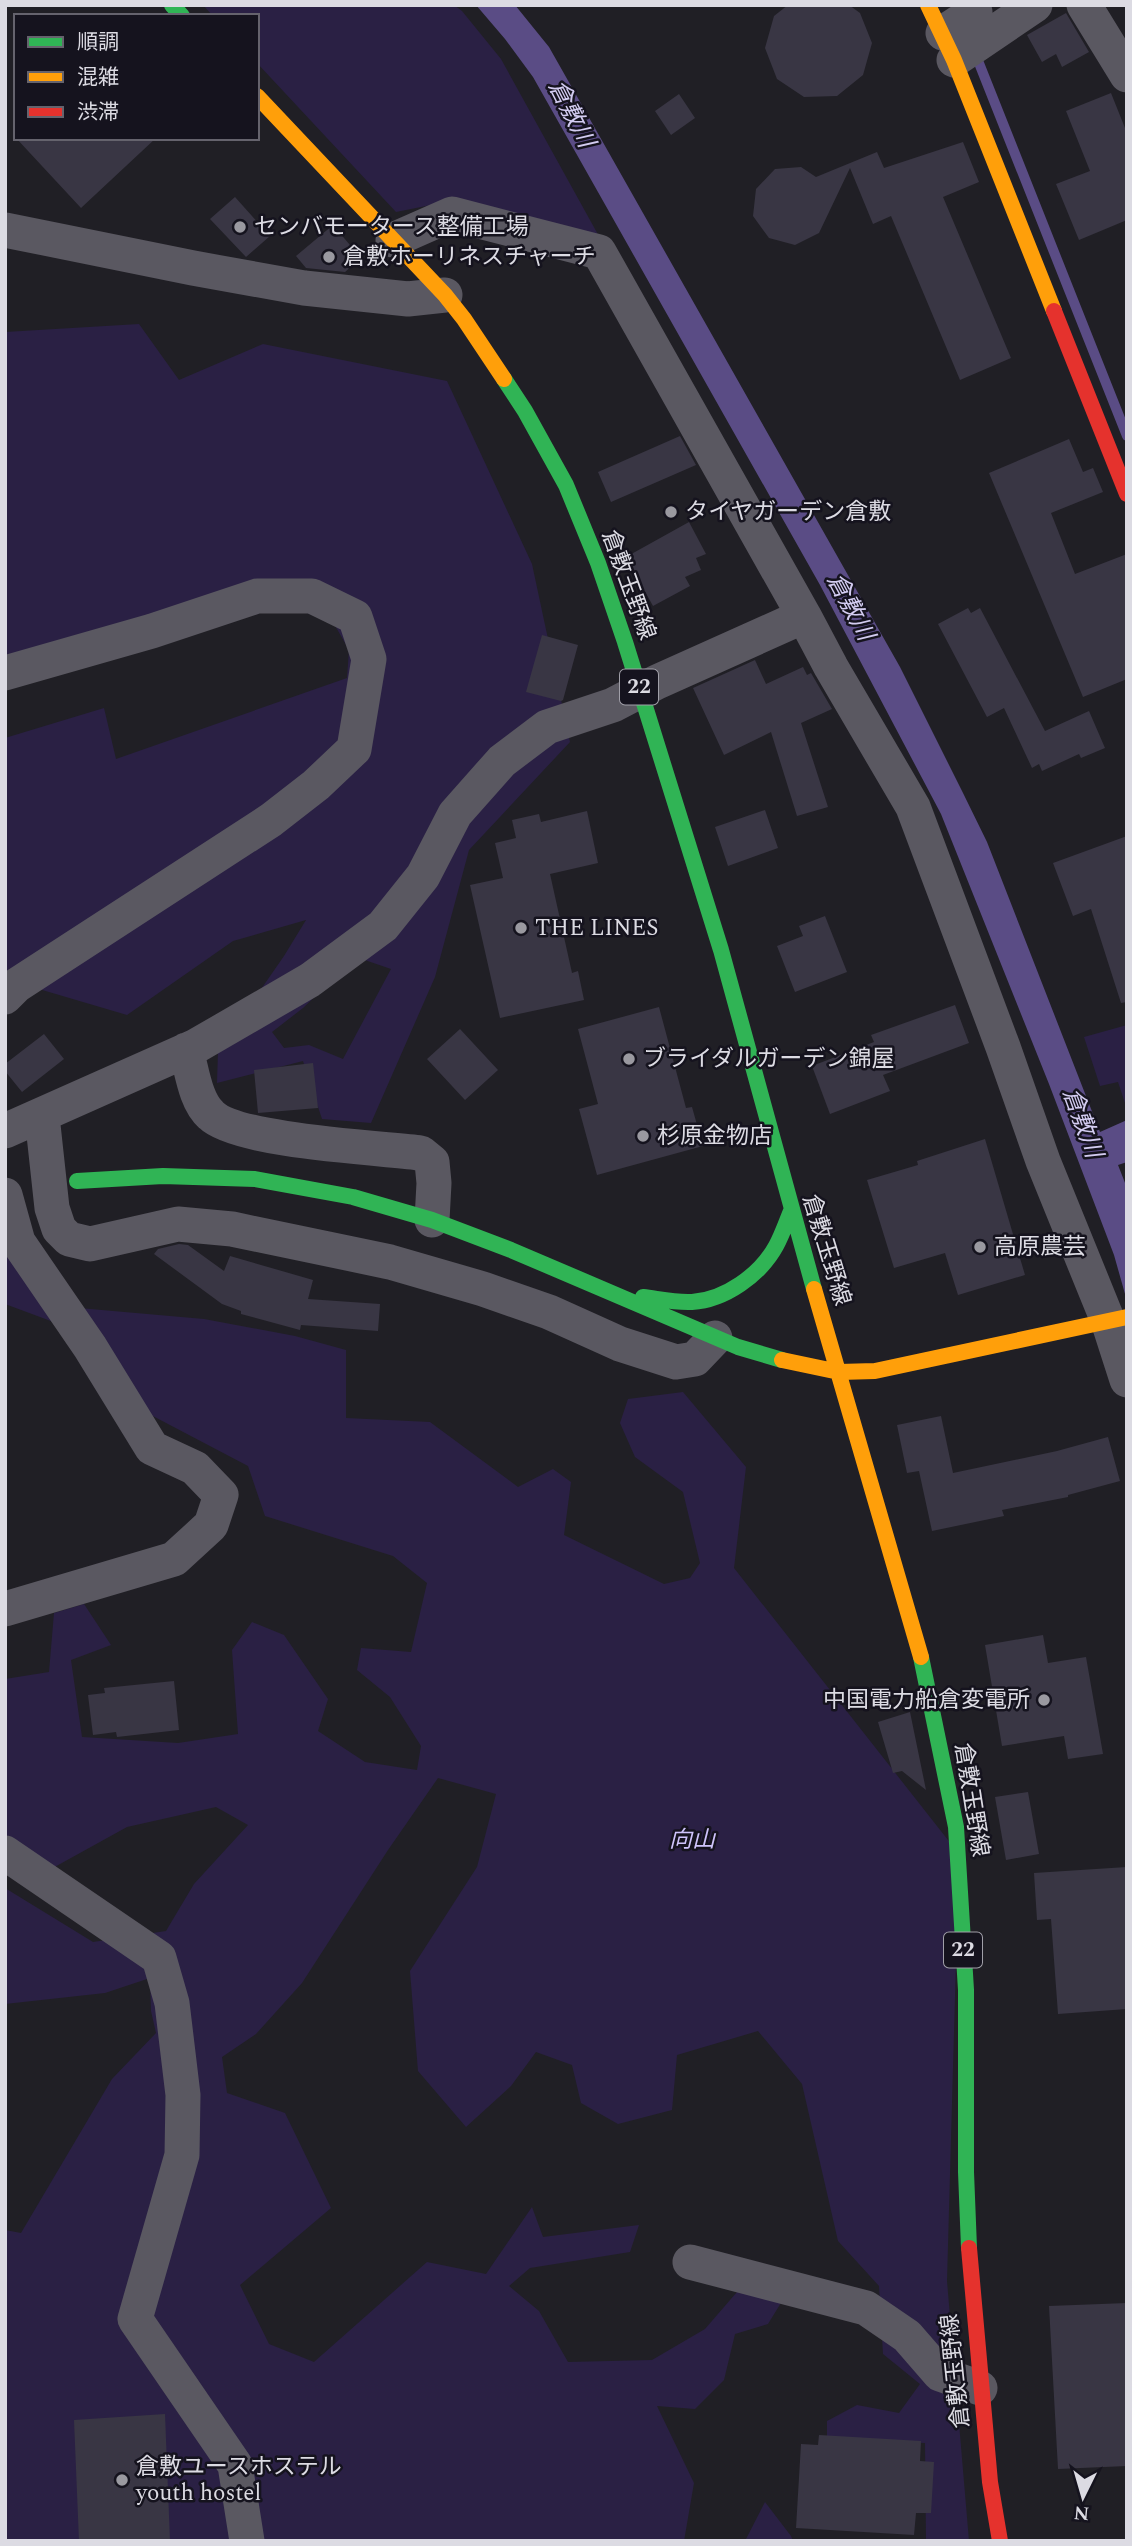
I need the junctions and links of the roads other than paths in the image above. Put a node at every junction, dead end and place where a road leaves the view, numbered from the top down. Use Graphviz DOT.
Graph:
graph roads {
  1 [pos="1035,5"];
  2 [pos="1084,5"];
  3 [pos="959,31"];
  4 [pos="1127,75"];
  5 [pos="259,98"];
  6 [pos="5,230"];
  7 [pos="393,240"];
  8 [pos="445,295"];
  9 [pos="1127,494"];
  10 [pos="804,616"];
  11 [pos="5,673"];
  12 [pos="640,690"];
  13 [pos="5,997"];
  14 [pos="187,1050"];
  15 [pos="42,1116"];
  16 [pos="5,1131"];
  17 [pos="77,1181"];
  18 [pos="5,1195"];
  19 [pos="790,1211"];
  20 [pos="432,1220"];
  21 [pos="613,1293"];
  22 [pos="1120,1319"];
  23 [pos="715,1338"];
  24 [pos="839,1372"];
  25 [pos="1127,1380"];
  26 [pos="5,1609"];
  27 [pos="5,1853"];
  28 [pos="690,2262"];
  29 [pos="980,2388"];
  30 [pos="247,2541"];
  31 [pos="1000,2541"];
  1 -- 3 [label="street"];
  2 -- 4 [label="street"];
  3 -- 9 [label="main road"];
  5 -- 7 [label="main road, 倉敷玉野線 / 22"];
  6 -- 8 [label="street"];
  7 -- 8 [label="main road, 倉敷玉野線 / 22"];
  7 -- 10 [label="street"];
  8 -- 12 [label="main road, 倉敷玉野線 / 22"];
  10 -- 12 [label="street"];
  10 -- 22 [label="street"];
  11 -- 13 [label="street"];
  12 -- 14 [label="street"];
  12 -- 19 [label="main road, 倉敷玉野線 / 22"];
  14 -- 15 [label="street"];
  14 -- 20 [label="street"];
  15 -- 16 [label="street"];
  15 -- 23 [label="street"];
  17 -- 20 [label="main road"];
  18 -- 26 [label="street"];
  19 -- 21 [label="main road"];
  19 -- 24 [label="main road, 倉敷玉野線 / 22"];
  20 -- 21 [label="main road"];
  21 -- 23 [label="main road"];
  22 -- 24 [label="main road"];
  22 -- 25 [label="street"];
  23 -- 24 [label="main road"];
  24 -- 29 [label="main road, 倉敷玉野線 / 22"];
  27 -- 30 [label="street"];
  28 -- 29 [label="street"];
  29 -- 31 [label="main road, 倉敷玉野線 / 22"];
}
